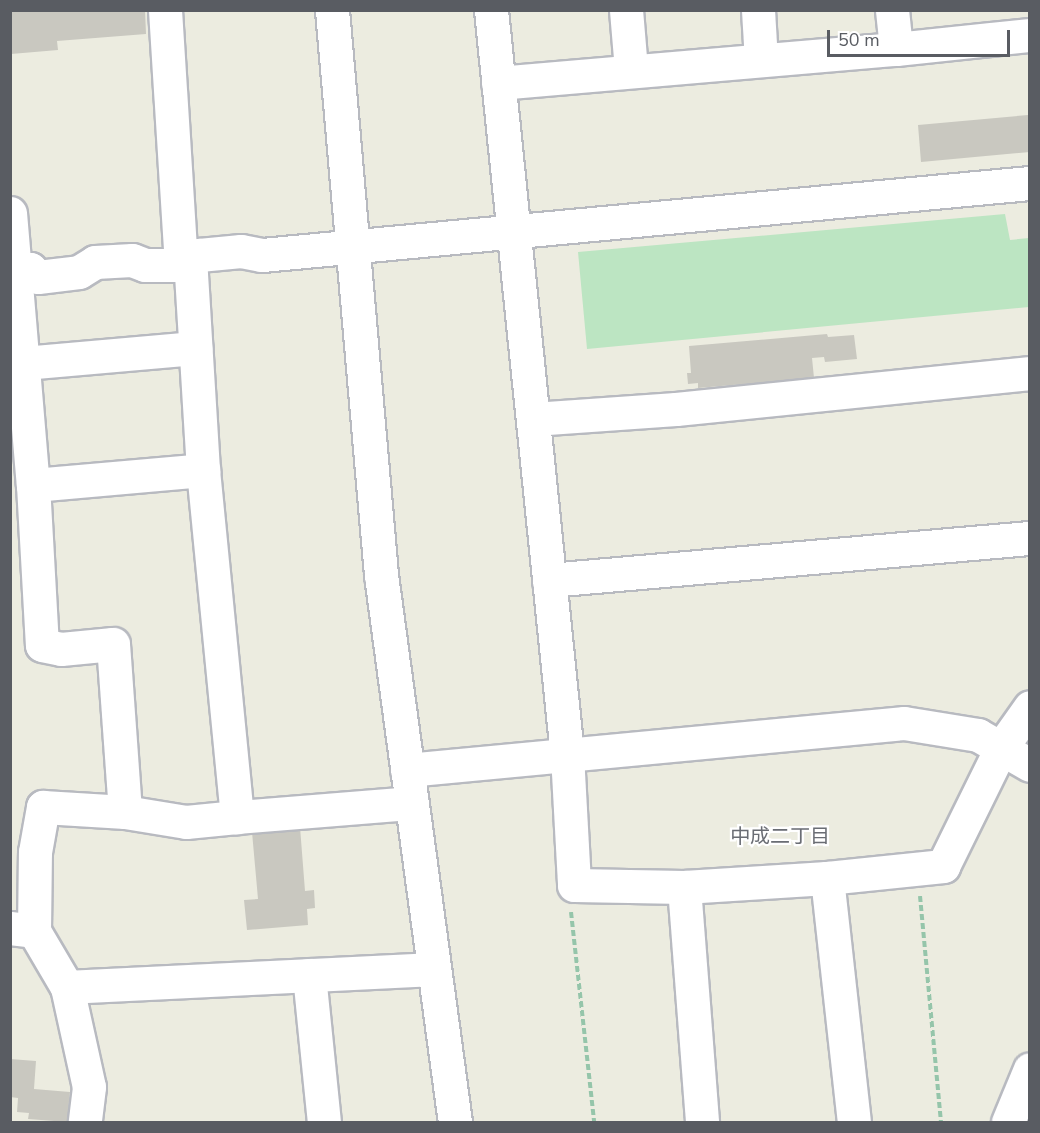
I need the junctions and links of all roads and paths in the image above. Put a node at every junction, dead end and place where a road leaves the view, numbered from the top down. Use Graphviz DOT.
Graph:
graph roads {
  1 [pos="165,10"];
  2 [pos="332,10"];
  3 [pos="491,10"];
  4 [pos="626,10"];
  5 [pos="758,10"];
  6 [pos="892,10"];
  7 [pos="1025,27"];
  8 [pos="896,49"];
  9 [pos="761,60"];
  10 [pos="632,70"];
  11 [pos="498,82"];
  12 [pos="1029,183"];
  13 [pos="10,213"];
  14 [pos="514,231"];
  15 [pos="351,246"];
  16 [pos="185,262"];
  17 [pos="12,269"];
  18 [pos="195,348"];
  19 [pos="24,363"];
  20 [pos="1029,373"];
  21 [pos="533,419"];
  22 [pos="203,470"];
  23 [pos="33,485"];
  24 [pos="1029,538"];
  25 [pos="549,580"];
  26 [pos="1029,707"];
  27 [pos="1001,748"];
  28 [pos="567,754"];
  29 [pos="1029,765"];
  30 [pos="407,770"];
  31 [pos="411,803"];
  32 [pos="125,812"];
  33 [pos="237,817"];
  34 [pos="918,868"];
  35 [pos="827,878"];
  36 [pos="574,885"];
  37 [pos="684,887"];
  38 [pos="22,929"];
  39 [pos="434,969"];
  40 [pos="309,975"];
  41 [pos="67,987"];
  42 [pos="1029,1069"];
  43 [pos="85,1122"];
  44 [pos="324,1122"];
  45 [pos="455,1122"];
  46 [pos="594,1122"];
  47 [pos="702,1122"];
  48 [pos="854,1122"];
  49 [pos="941,1122"];
  50 [pos="1008,1122"];
  1 -- 16 [label="street"];
  2 -- 15 [label="street"];
  3 -- 11 [label="street"];
  4 -- 10 [label="street"];
  5 -- 9 [label="street"];
  6 -- 8 [label="street"];
  7 -- 8 [label="street"];
  8 -- 9 [label="street"];
  9 -- 10 [label="street"];
  10 -- 11 [label="street"];
  11 -- 14 [label="street"];
  12 -- 14 [label="street"];
  13 -- 17 [label="street"];
  14 -- 15 [label="street"];
  14 -- 21 [label="street"];
  15 -- 16 [label="street"];
  15 -- 30 [label="street"];
  16 -- 17 [label="street"];
  16 -- 18 [label="street"];
  17 -- 19 [label="street"];
  18 -- 19 [label="street"];
  18 -- 22 [label="street"];
  19 -- 23 [label="street"];
  20 -- 21 [label="street"];
  21 -- 25 [label="street"];
  22 -- 23 [label="street"];
  22 -- 33 [label="street"];
  23 -- 32 [label="street"];
  24 -- 25 [label="street"];
  25 -- 28 [label="street"];
  26 -- 27 [label="street"];
  27 -- 28 [label="street"];
  27 -- 29 [label="street"];
  27 -- 34 [label="street"];
  28 -- 30 [label="street"];
  28 -- 36 [label="street"];
  30 -- 31 [label="street"];
  31 -- 33 [label="street"];
  31 -- 39 [label="street"];
  32 -- 33 [label="street"];
  32 -- 38 [label="street"];
  34 -- 35 [label="street"];
  34 -- 49 [label="path"];
  35 -- 37 [label="street"];
  35 -- 48 [label="street"];
  36 -- 37 [label="street"];
  36 -- 46 [label="path"];
  37 -- 47 [label="street"];
  38 -- 41 [label="street"];
  39 -- 40 [label="street"];
  39 -- 45 [label="street"];
  40 -- 41 [label="street"];
  40 -- 44 [label="street"];
  41 -- 43 [label="street"];
  42 -- 50 [label="street"];
}
